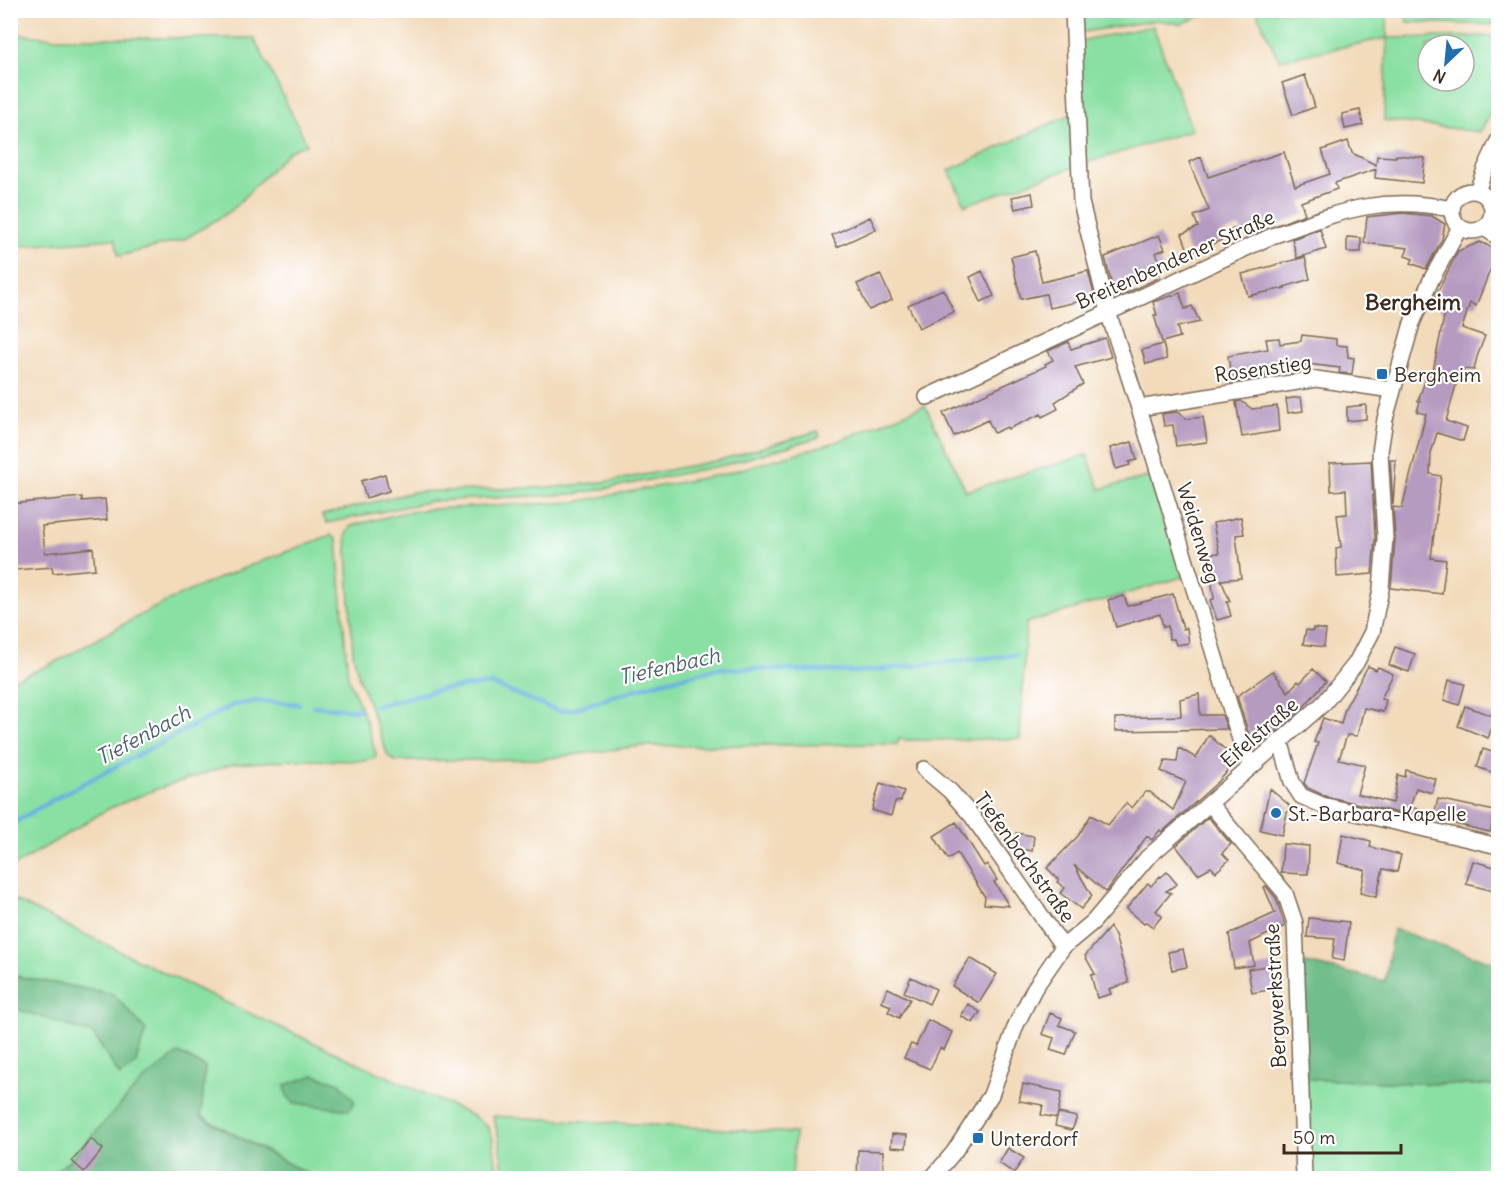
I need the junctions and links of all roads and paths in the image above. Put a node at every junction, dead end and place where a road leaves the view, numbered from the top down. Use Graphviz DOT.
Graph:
graph roads {
  1 [pos="1073,10"];
  2 [pos="1498,141"];
  3 [pos="1477,191"];
  4 [pos="1452,209"];
  5 [pos="1460,227"];
  6 [pos="1484,228"];
  7 [pos="1498,237"];
  8 [pos="1108,312"];
  9 [pos="1392,390"];
  10 [pos="927,397"];
  11 [pos="1139,408"];
  12 [pos="1280,740"];
  13 [pos="1252,765"];
  14 [pos="924,770"];
  15 [pos="1210,804"];
  16 [pos="1498,846"];
  17 [pos="1063,947"];
  18 [pos="932,1179"];
  19 [pos="1305,1179"];
  1 -- 8 [label="street, Weidenweg"];
  2 -- 3 [label="street"];
  3 -- 4 [label="street"];
  3 -- 6 [label="street"];
  4 -- 5 [label="street"];
  4 -- 8 [label="street, Breitenbendener Straße"];
  5 -- 6 [label="street"];
  5 -- 9 [label="street, Eifelstraße"];
  6 -- 7 [label="street"];
  8 -- 10 [label="street, Breitenbendener Straße"];
  8 -- 11 [label="street, Weidenweg"];
  9 -- 11 [label="street, Rosenstieg"];
  9 -- 12 [label="street, Eifelstraße"];
  11 -- 13 [label="street, Weidenweg"];
  12 -- 13 [label="street, Eifelstraße"];
  12 -- 16 [label="street"];
  13 -- 15 [label="street, Eifelstraße"];
  14 -- 17 [label="street, Tiefenbachstraße"];
  15 -- 17 [label="street, Eifelstraße"];
  15 -- 19 [label="street, Bergwerkstraße"];
  17 -- 18 [label="street, Eifelstraße"];
}
